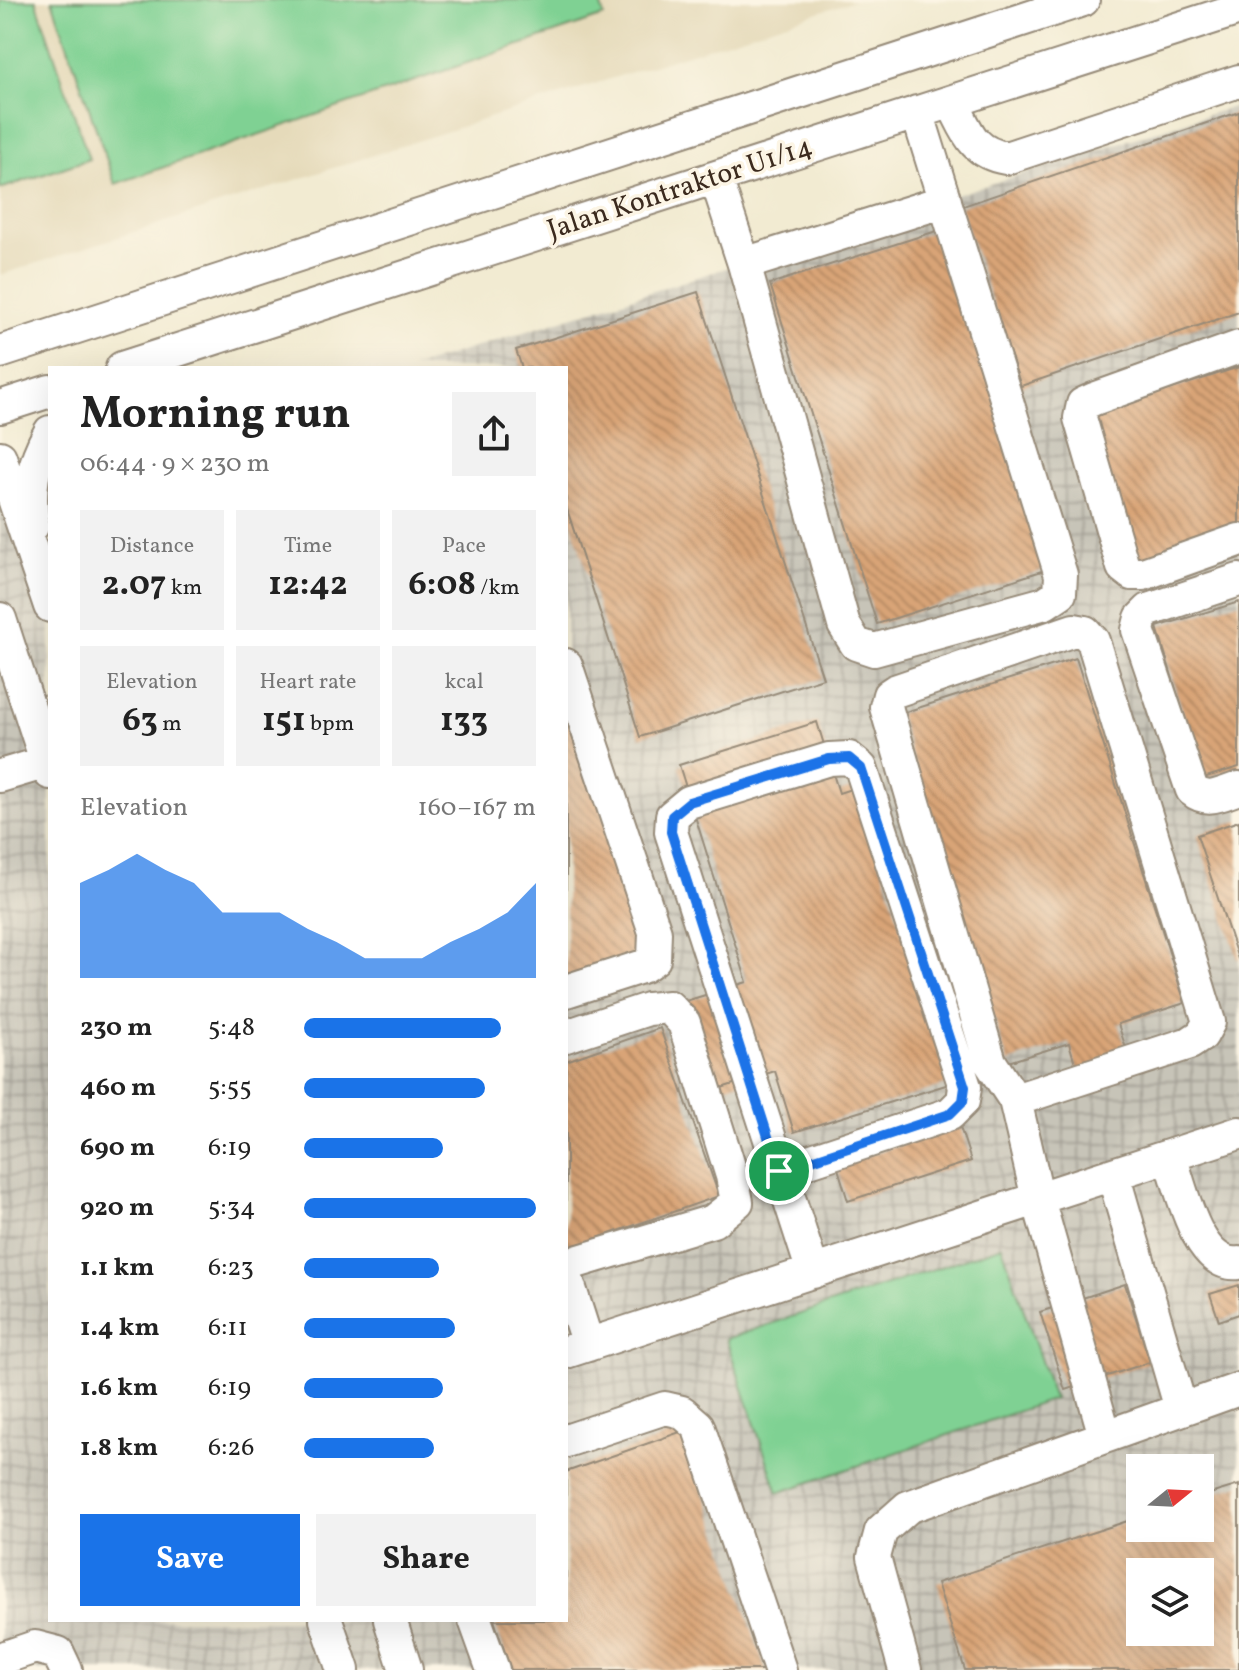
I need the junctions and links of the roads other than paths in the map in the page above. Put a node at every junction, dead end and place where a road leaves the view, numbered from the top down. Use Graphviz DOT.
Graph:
graph roads {
  1 [pos="1083,0"];
  2 [pos="1239,9"];
  3 [pos="1239,81"];
  4 [pos="952,102"];
  5 [pos="917,112"];
  6 [pos="716,178"];
  7 [pos="945,201"];
  8 [pos="744,264"];
  9 [pos="1239,347"];
  10 [pos="0,352"];
  11 [pos="128,366"];
  12 [pos="48,392"];
  13 [pos="0,407"];
  14 [pos="48,436"];
  15 [pos="0,457"];
  16 [pos="1239,540"];
  17 [pos="39,574"];
  18 [pos="1239,580"];
  19 [pos="48,600"];
  20 [pos="0,619"];
  21 [pos="568,671"];
  22 [pos="48,767"];
  23 [pos="0,776"];
  24 [pos="1239,788"];
  25 [pos="568,990"];
  26 [pos="568,1035"];
  27 [pos="1015,1100"];
  28 [pos="1239,1133"];
  29 [pos="1170,1156"];
  30 [pos="779,1171"];
  31 [pos="1113,1174"];
  32 [pos="1038,1199"];
  33 [pos="1239,1263"];
  34 [pos="568,1264"];
  35 [pos="813,1272"];
  36 [pos="568,1289"];
  37 [pos="577,1348"];
  38 [pos="1239,1389"];
  39 [pos="1181,1409"];
  40 [pos="1105,1436"];
  41 [pos="568,1440"];
  42 [pos="327,1622"];
  43 [pos="391,1622"];
  44 [pos="476,1622"];
  45 [pos="0,1659"];
  46 [pos="66,1670"];
  47 [pos="343,1670"];
  48 [pos="406,1670"];
  49 [pos="493,1670"];
  50 [pos="780,1670"];
  51 [pos="905,1670"];
  1 -- 10 [label="street, Jalan Kontraktor U1/14"];
  2 -- 4 [label="street, Jalan Kontraktor U1/14"];
  3 -- 4 [label="street"];
  4 -- 5 [label="street, Jalan Kontraktor U1/14"];
  5 -- 6 [label="street, Jalan Kontraktor U1/14"];
  5 -- 7 [label="street"];
  6 -- 8 [label="street"];
  6 -- 11 [label="street, Jalan Kontraktor U1/14"];
  7 -- 8 [label="street"];
  7 -- 8 [label="street"];
  9 -- 16 [label="street"];
  12 -- 13 [label="street"];
  14 -- 17 [label="street"];
  15 -- 17 [label="street"];
  17 -- 19 [label="street"];
  18 -- 24 [label="street"];
  20 -- 22 [label="street"];
  21 -- 25 [label="street"];
  22 -- 23 [label="street"];
  26 -- 34 [label="street"];
  27 -- 27 [label="street"];
  27 -- 32 [label="street"];
  28 -- 29 [label="street"];
  29 -- 31 [label="street"];
  29 -- 33 [label="street"];
  30 -- 30 [label="street"];
  30 -- 35 [label="street"];
  31 -- 32 [label="street"];
  31 -- 39 [label="street"];
  32 -- 35 [label="street"];
  32 -- 40 [label="street"];
  35 -- 37 [label="street"];
  36 -- 37 [label="street"];
  38 -- 39 [label="street"];
  39 -- 40 [label="street"];
  40 -- 51 [label="street"];
  41 -- 50 [label="street"];
  42 -- 47 [label="street"];
  43 -- 48 [label="street"];
  44 -- 49 [label="street"];
  45 -- 46 [label="street"];
}
